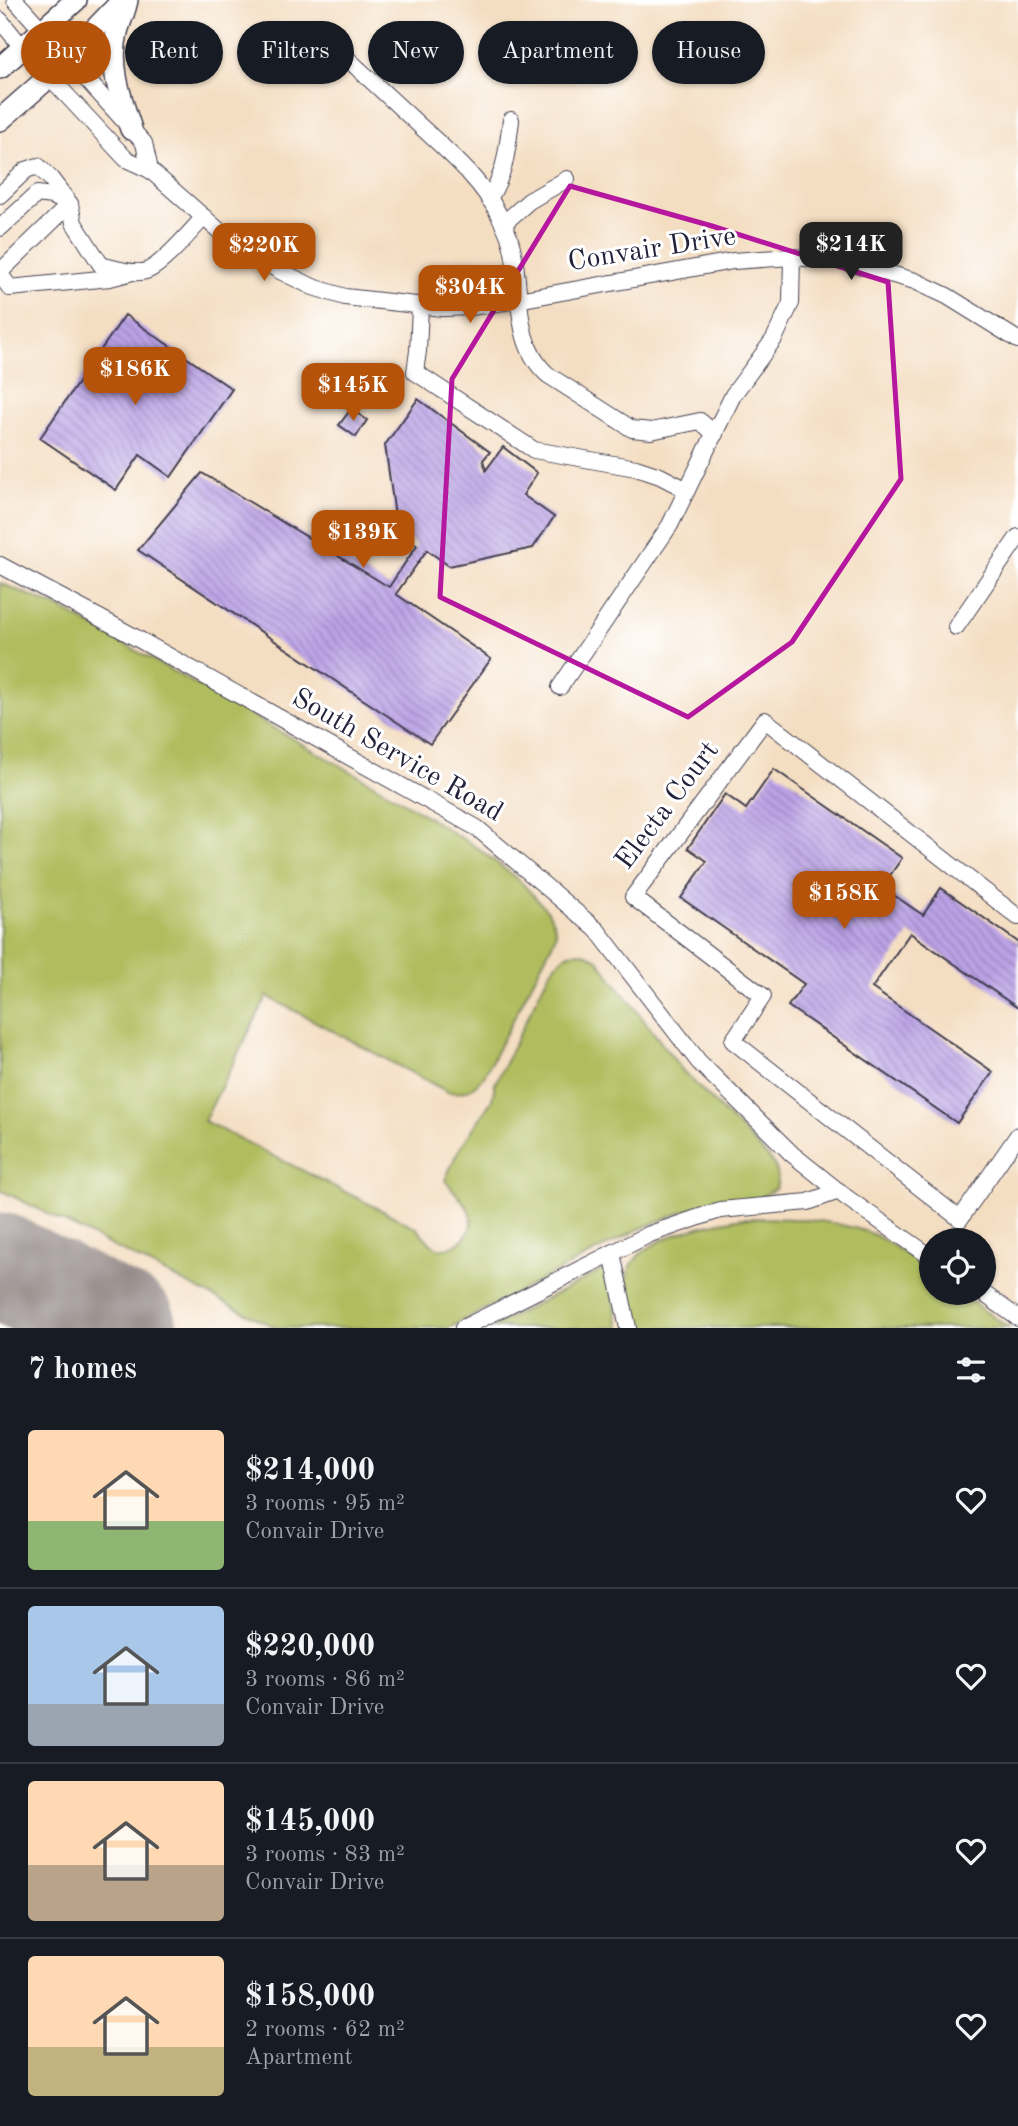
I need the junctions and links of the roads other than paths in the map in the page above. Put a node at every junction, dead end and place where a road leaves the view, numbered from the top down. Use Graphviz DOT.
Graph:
graph roads {
  1 [pos="15,0"];
  2 [pos="76,0"];
  3 [pos="125,0"];
  4 [pos="0,20"];
  5 [pos="34,21"];
  6 [pos="52,21"];
  7 [pos="104,21"];
  8 [pos="21,46"];
  9 [pos="21,48"];
  10 [pos="354,65"];
  11 [pos="0,68"];
  12 [pos="41,84"];
  13 [pos="57,84"];
  14 [pos="90,84"];
  15 [pos="0,120"];
  16 [pos="511,120"];
  17 [pos="131,129"];
  18 [pos="150,170"];
  19 [pos="568,179"];
  20 [pos="0,195"];
  21 [pos="489,199"];
  22 [pos="70,204"];
  23 [pos="204,217"];
  24 [pos="503,224"];
  25 [pos="0,228"];
  26 [pos="792,257"];
  27 [pos="134,271"];
  28 [pos="0,273"];
  29 [pos="518,300"];
  30 [pos="420,307"];
  31 [pos="1018,340"];
  32 [pos="715,434"];
  33 [pos="687,490"];
  34 [pos="1018,537"];
  35 [pos="0,565"];
  36 [pos="956,627"];
  37 [pos="559,687"];
  38 [pos="1018,917"];
  39 [pos="1018,1135"];
  40 [pos="839,1191"];
  41 [pos="919,1248"];
  42 [pos="612,1253"];
  43 [pos="996,1302"];
  44 [pos="1018,1318"];
  45 [pos="463,1328"];
  46 [pos="628,1328"];
  1 -- 5 [label="street"];
  2 -- 6 [label="main road"];
  3 -- 7 [label="main road"];
  3 -- 17 [label="main road"];
  4 -- 8 [label="street, Convair Drive"];
  9 -- 11 [label="main road"];
  10 -- 21 [label="street"];
  12 -- 15 [label="main road"];
  13 -- 18 [label="street, Convair Drive"];
  14 -- 17 [label="street"];
  16 -- 21 [label="street"];
  17 -- 18 [label="street"];
  18 -- 23 [label="street, Convair Drive"];
  19 -- 24 [label="street"];
  20 -- 22 [label="street"];
  21 -- 24 [label="street"];
  22 -- 25 [label="street"];
  22 -- 27 [label="street"];
  22 -- 28 [label="street"];
  23 -- 27 [label="street"];
  23 -- 30 [label="street, Convair Drive"];
  24 -- 29 [label="street"];
  26 -- 29 [label="street, Convair Drive"];
  26 -- 31 [label="street, Convair Drive"];
  26 -- 32 [label="street"];
  27 -- 28 [label="street"];
  29 -- 30 [label="street, Convair Drive"];
  29 -- 32 [label="street"];
  30 -- 33 [label="street"];
  32 -- 33 [label="street"];
  33 -- 37 [label="street"];
  34 -- 36 [label="street"];
  35 -- 40 [label="street, South Service Road"];
  38 -- 39 [label="street, Electa Court"];
  40 -- 41 [label="street, South Service Road"];
  40 -- 42 [label="street"];
  42 -- 45 [label="street"];
  42 -- 46 [label="street"];
  43 -- 44 [label="street"];
}
